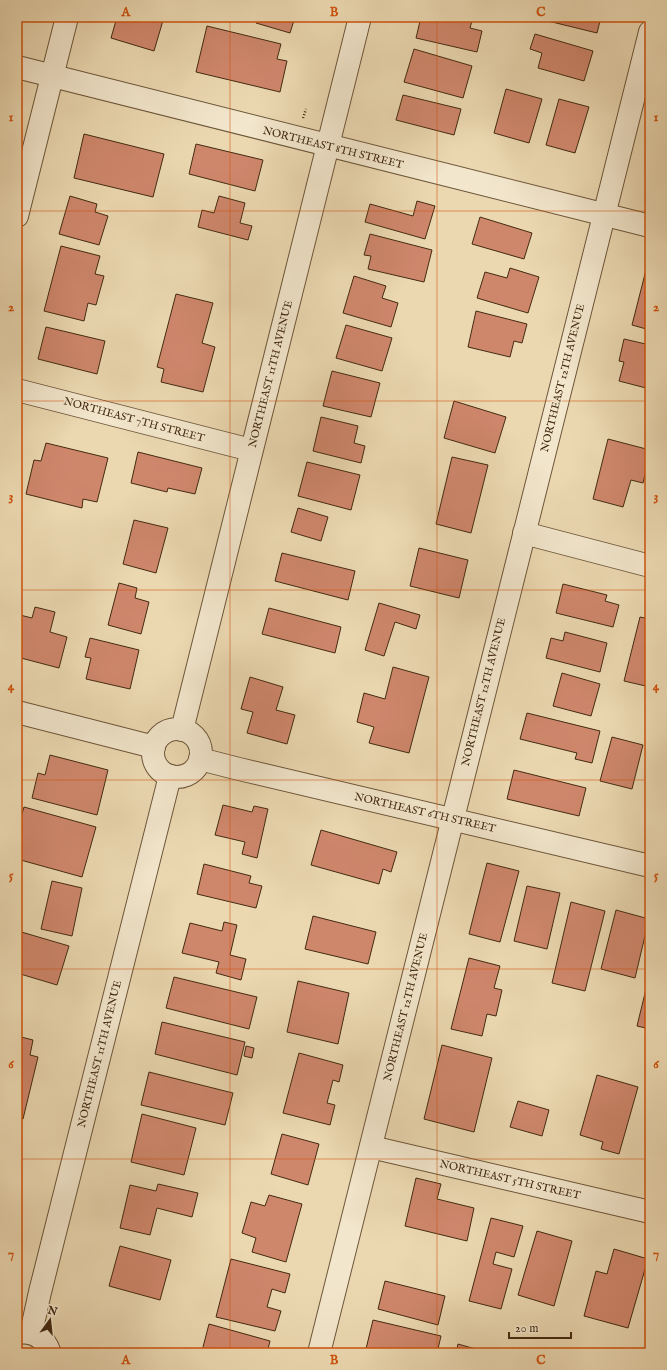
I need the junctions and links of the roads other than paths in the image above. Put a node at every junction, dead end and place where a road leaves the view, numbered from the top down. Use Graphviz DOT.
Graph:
graph roads {
  1 [pos="67,17"];
  2 [pos="360,17"];
  3 [pos="650,32"];
  4 [pos="647,53"];
  5 [pos="17,67"];
  6 [pos="52,77"];
  7 [pos="328,146"];
  8 [pos="604,215"];
  9 [pos="17,216"];
  10 [pos="650,226"];
  11 [pos="17,390"];
  12 [pos="251,450"];
  13 [pos="524,533"];
  14 [pos="650,566"];
  15 [pos="17,712"];
  16 [pos="182,730"];
  17 [pos="154,747"];
  18 [pos="200,759"];
  19 [pos="170,776"];
  20 [pos="452,820"];
  21 [pos="650,866"];
  22 [pos="370,1147"];
  23 [pos="650,1212"];
  24 [pos="24,1333"];
  25 [pos="50,1353"];
  26 [pos="319,1353"];
  1 -- 6 [label="street"];
  2 -- 7 [label="street, NORTHEAST 11TH AVENUE"];
  3 -- 4 [label="street, NORTHEAST 12TH AVENUE"];
  4 -- 8 [label="street, NORTHEAST 12TH AVENUE"];
  5 -- 6 [label="street, NORTHEAST 8TH STREET"];
  6 -- 7 [label="street, NORTHEAST 8TH STREET"];
  6 -- 9 [label="street"];
  7 -- 8 [label="street, NORTHEAST 8TH STREET"];
  7 -- 12 [label="street, NORTHEAST 11TH AVENUE"];
  8 -- 10 [label="street, NORTHEAST 8TH STREET"];
  8 -- 13 [label="street, NORTHEAST 12TH AVENUE"];
  11 -- 12 [label="street, NORTHEAST 7TH STREET"];
  12 -- 16 [label="street, NORTHEAST 11TH AVENUE"];
  13 -- 14 [label="street"];
  13 -- 20 [label="street, NORTHEAST 12TH AVENUE"];
  15 -- 17 [label="street"];
  16 -- 17 [label="street"];
  16 -- 18 [label="street"];
  17 -- 19 [label="street"];
  18 -- 19 [label="street"];
  18 -- 20 [label="street, NORTHEAST 6TH STREET"];
  19 -- 24 [label="street, NORTHEAST 11TH AVENUE"];
  20 -- 21 [label="street, NORTHEAST 6TH STREET"];
  20 -- 22 [label="street, NORTHEAST 12TH AVENUE"];
  22 -- 23 [label="street, NORTHEAST 5TH STREET"];
  22 -- 26 [label="street, NORTHEAST 12TH AVENUE"];
  24 -- 25 [label="street"];
}
